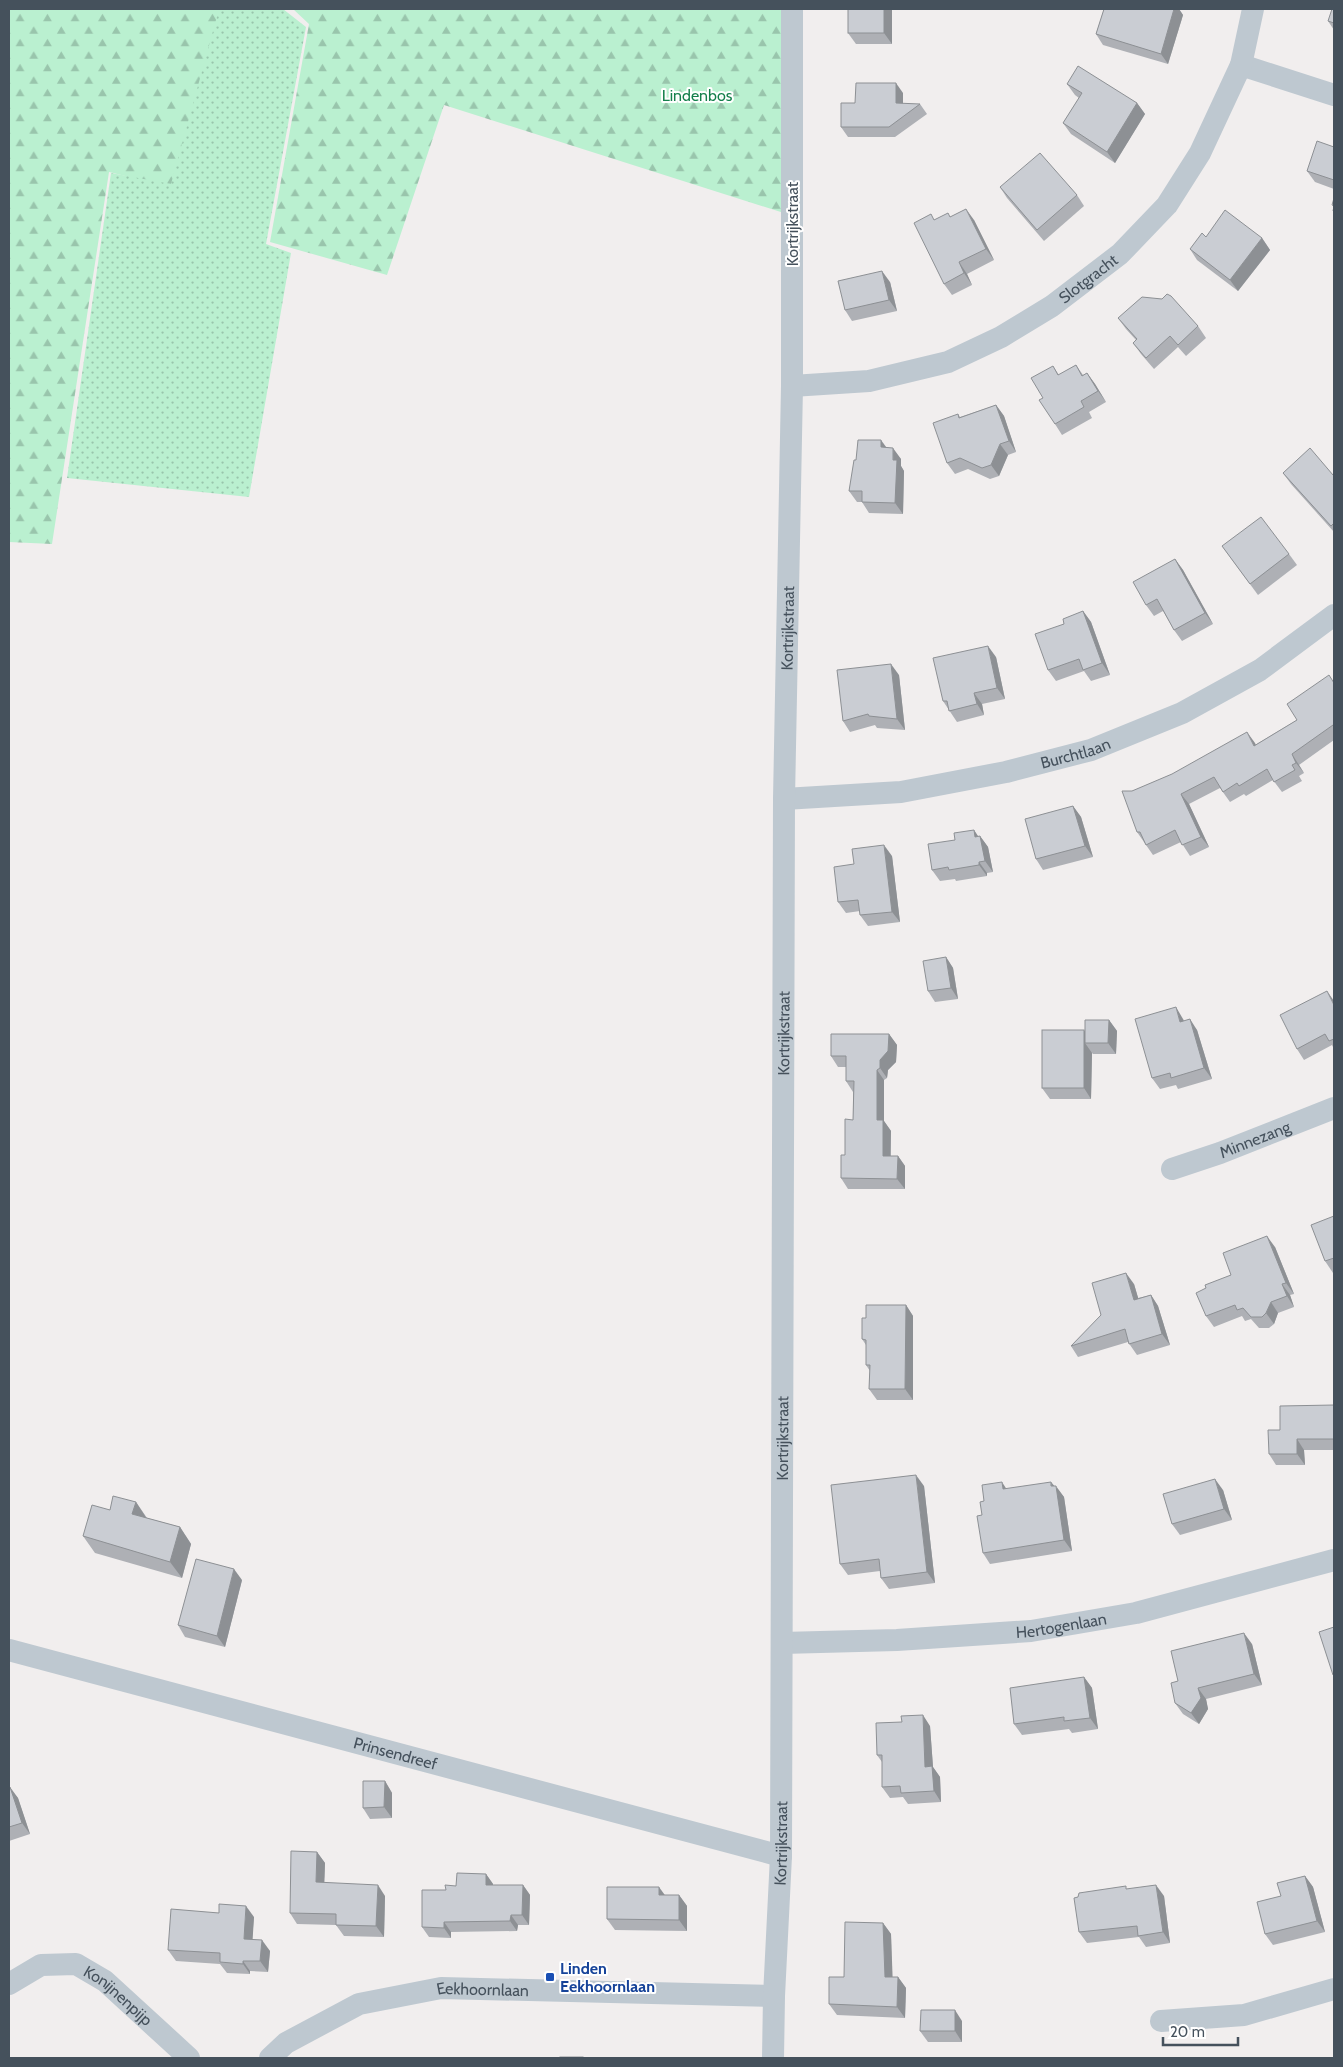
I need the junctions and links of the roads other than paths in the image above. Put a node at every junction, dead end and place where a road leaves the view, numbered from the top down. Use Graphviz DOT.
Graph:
graph roads {
  1 [pos="792,9"];
  2 [pos="1252,9"];
  3 [pos="1241,65"];
  4 [pos="1334,95"];
  5 [pos="792,386"];
  6 [pos="1334,615"];
  7 [pos="784,799"];
  8 [pos="1334,1108"];
  9 [pos="1172,1168"];
  10 [pos="1334,1560"];
  11 [pos="782,1642"];
  12 [pos="9,1650"];
  13 [pos="781,1856"];
  14 [pos="9,1984"];
  15 [pos="1334,1989"];
  16 [pos="774,1996"];
  17 [pos="1161,2021"];
  18 [pos="189,2058"];
  19 [pos="270,2058"];
  20 [pos="773,2058"];
  1 -- 5 [label="street, Kortrijkstraat"];
  2 -- 3 [label="street, Slotgracht"];
  3 -- 4 [label="street"];
  3 -- 5 [label="street, Slotgracht"];
  5 -- 7 [label="street, Kortrijkstraat"];
  6 -- 7 [label="street, Burchtlaan"];
  7 -- 11 [label="street, Kortrijkstraat"];
  8 -- 9 [label="street, Minnezang"];
  10 -- 11 [label="street, Hertogenlaan"];
  11 -- 13 [label="street, Kortrijkstraat"];
  12 -- 13 [label="street, Prinsendreef"];
  13 -- 16 [label="street, Kortrijkstraat"];
  14 -- 18 [label="street, Konijnenpijp"];
  15 -- 17 [label="street"];
  16 -- 19 [label="street, Eekhoornlaan"];
  16 -- 20 [label="street, Kortrijkstraat"];
}
